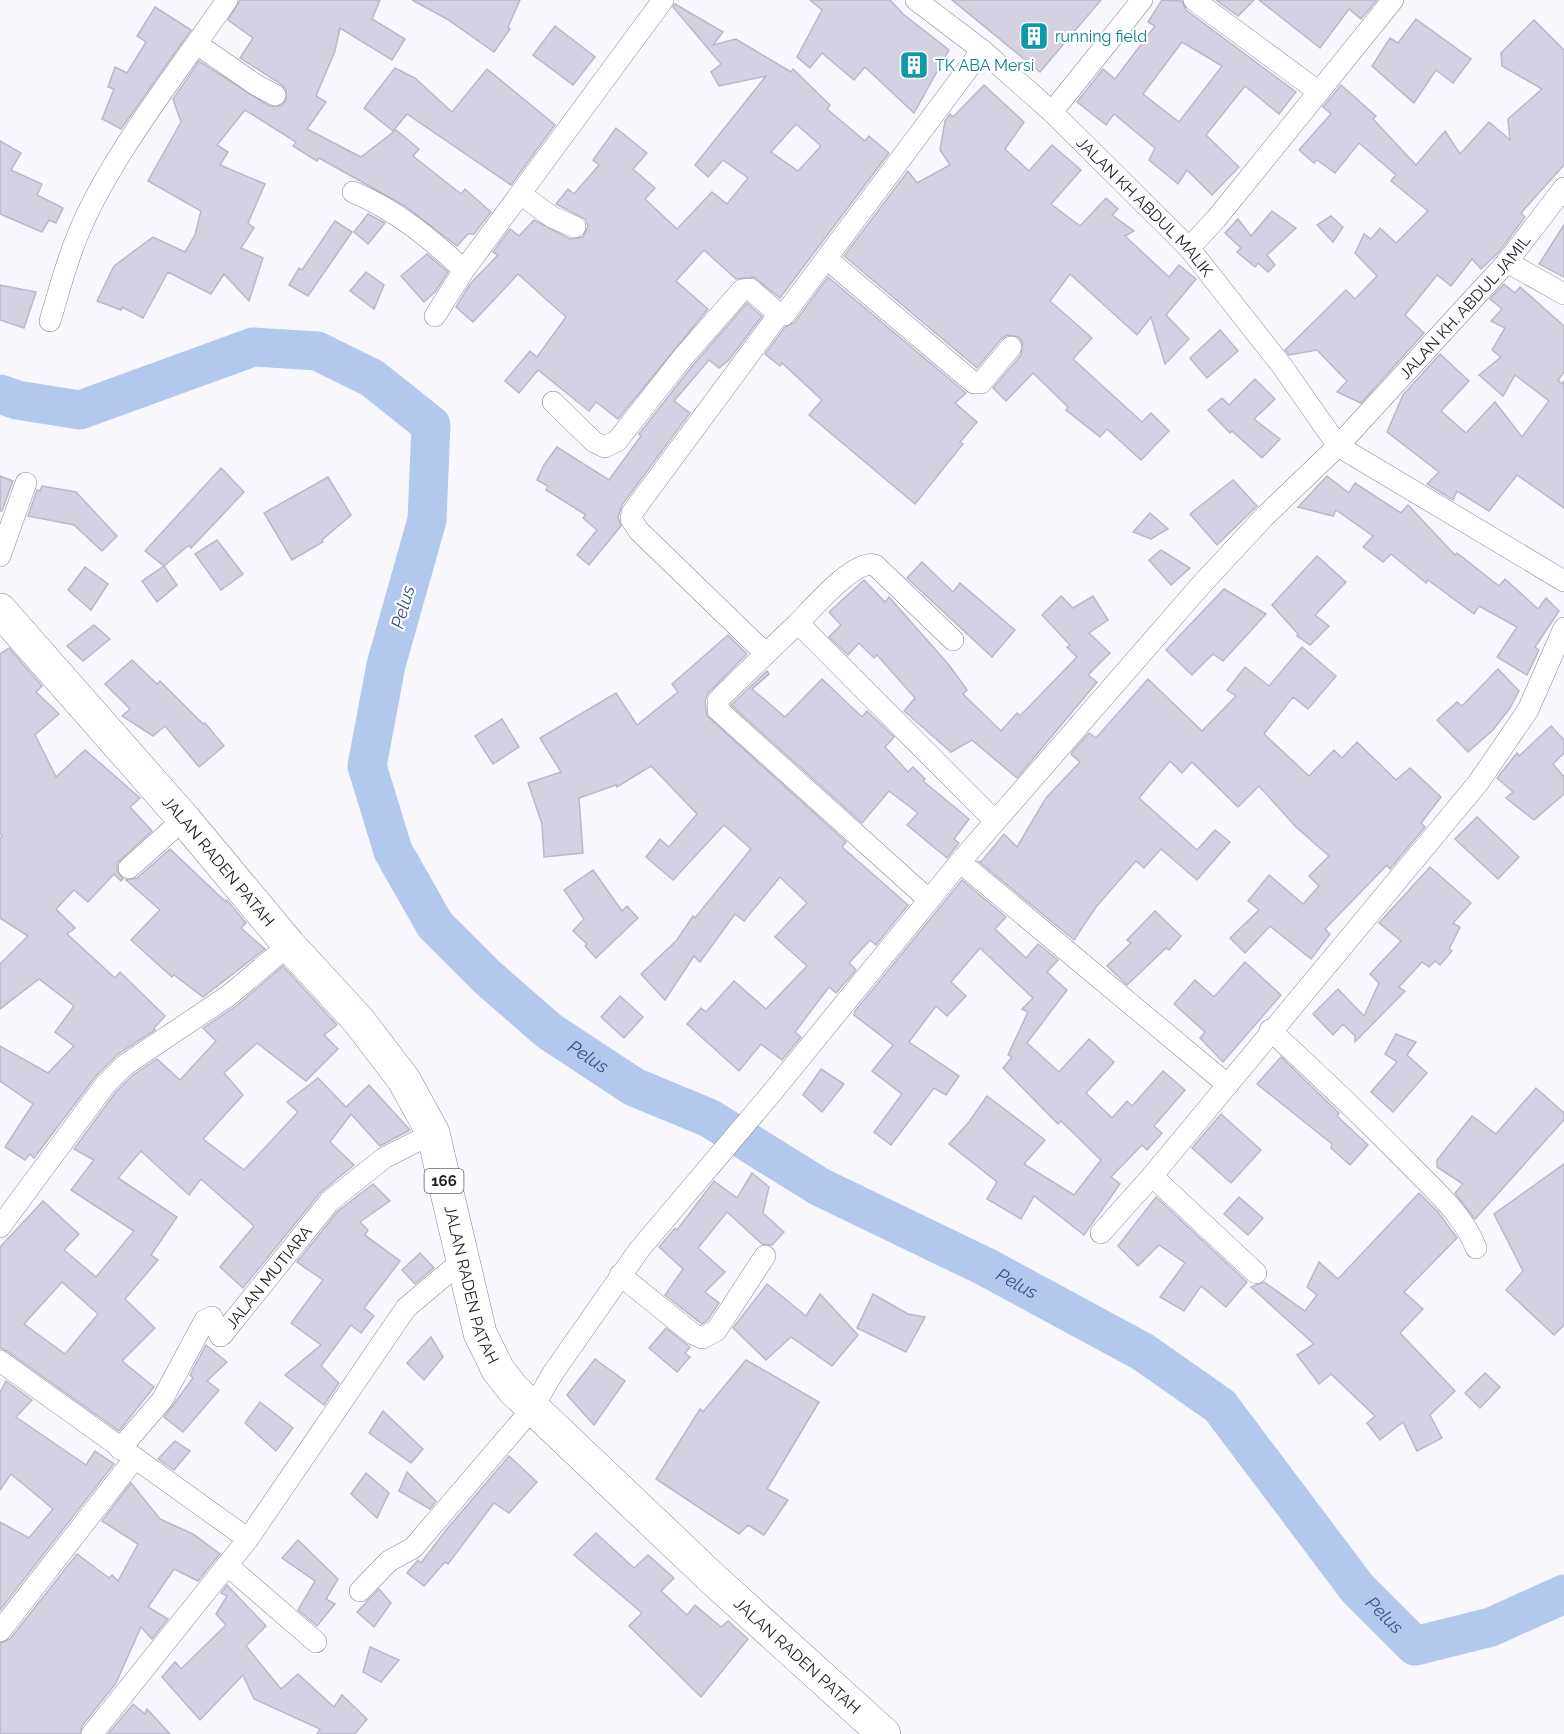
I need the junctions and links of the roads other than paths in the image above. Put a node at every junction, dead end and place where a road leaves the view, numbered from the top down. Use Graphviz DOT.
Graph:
graph roads {
  1 [pos="227,0"];
  2 [pos="663,0"];
  3 [pos="915,0"];
  4 [pos="1142,0"];
  5 [pos="1194,0"];
  6 [pos="1393,0"];
  7 [pos="197,44"];
  8 [pos="982,50"];
  9 [pos="1319,92"];
  10 [pos="275,95"];
  11 [pos="1060,102"];
  12 [pos="1564,188"];
  13 [pos="353,192"];
  14 [pos="522,195"];
  15 [pos="575,228"];
  16 [pos="1193,244"];
  17 [pos="827,259"];
  18 [pos="1507,262"];
  19 [pos="464,270"];
  20 [pos="1564,294"];
  21 [pos="779,314"];
  22 [pos="435,316"];
  23 [pos="50,321"];
  24 [pos="1011,347"];
  25 [pos="553,402"];
  26 [pos="1341,443"];
  27 [pos="26,483"];
  28 [pos="0,555"];
  29 [pos="1564,581"];
  30 [pos="0,610"];
  31 [pos="798,623"];
  32 [pos="1564,628"];
  33 [pos="953,640"];
  34 [pos="766,654"];
  35 [pos="184,819"];
  36 [pos="995,821"];
  37 [pos="960,862"];
  38 [pos="129,868"];
  39 [pos="929,900"];
  40 [pos="289,945"];
  41 [pos="1270,1030"];
  42 [pos="1228,1085"];
  43 [pos="433,1133"];
  44 [pos="1152,1176"];
  45 [pos="2,1220"];
  46 [pos="1101,1233"];
  47 [pos="1476,1248"];
  48 [pos="765,1256"];
  49 [pos="463,1260"];
  50 [pos="1256,1273"];
  51 [pos="620,1275"];
  52 [pos="0,1361"];
  53 [pos="532,1409"];
  54 [pos="127,1453"];
  55 [pos="248,1539"];
  56 [pos="226,1565"];
  57 [pos="360,1591"];
  58 [pos="0,1630"];
  59 [pos="316,1642"];
  60 [pos="92,1734"];
  61 [pos="884,1734"];
  1 -- 7 [label="street"];
  2 -- 14 [label="street"];
  3 -- 8 [label="street, JALAN KH ABDUL MALIK"];
  4 -- 11 [label="street"];
  5 -- 9 [label="street"];
  6 -- 9 [label="street"];
  7 -- 10 [label="street"];
  7 -- 23 [label="street"];
  8 -- 11 [label="street, JALAN KH ABDUL MALIK"];
  8 -- 17 [label="street"];
  9 -- 16 [label="street"];
  11 -- 16 [label="street, JALAN KH ABDUL MALIK"];
  12 -- 18 [label="street, JALAN KH. ABDUL JAMIL"];
  13 -- 19 [label="street"];
  14 -- 15 [label="street"];
  14 -- 19 [label="street"];
  16 -- 26 [label="street, JALAN KH ABDUL MALIK"];
  17 -- 21 [label="street"];
  17 -- 24 [label="street"];
  18 -- 20 [label="street"];
  18 -- 26 [label="street, JALAN KH. ABDUL JAMIL"];
  19 -- 22 [label="street"];
  21 -- 25 [label="street"];
  21 -- 34 [label="street"];
  26 -- 29 [label="street"];
  26 -- 36 [label="street, JALAN KH. ABDUL JAMIL"];
  27 -- 28 [label="street"];
  30 -- 35 [label="main road, JALAN RADEN PATAH / 166"];
  31 -- 33 [label="street"];
  31 -- 34 [label="street"];
  31 -- 36 [label="street"];
  32 -- 41 [label="street"];
  34 -- 39 [label="street"];
  35 -- 38 [label="street"];
  35 -- 40 [label="main road, JALAN RADEN PATAH / 166"];
  36 -- 37 [label="street, JALAN KH. ABDUL JAMIL"];
  37 -- 39 [label="street, JALAN KH. ABDUL JAMIL"];
  37 -- 42 [label="street"];
  39 -- 51 [label="street, JALAN KH. ABDUL JAMIL"];
  40 -- 43 [label="main road, JALAN RADEN PATAH / 166"];
  40 -- 45 [label="street"];
  41 -- 42 [label="street"];
  41 -- 47 [label="street"];
  42 -- 44 [label="street"];
  43 -- 49 [label="main road, JALAN RADEN PATAH / 166"];
  43 -- 54 [label="street, JALAN MUTIARA"];
  44 -- 46 [label="street"];
  44 -- 50 [label="street"];
  48 -- 51 [label="street"];
  49 -- 53 [label="main road, JALAN RADEN PATAH / 166"];
  49 -- 55 [label="street"];
  51 -- 53 [label="street, JALAN KH. ABDUL JAMIL"];
  52 -- 54 [label="street"];
  53 -- 57 [label="street, JALAN KH. ABDUL JAMIL"];
  53 -- 61 [label="main road, JALAN RADEN PATAH / 166"];
  54 -- 55 [label="street"];
  54 -- 58 [label="street"];
  55 -- 56 [label="street"];
  56 -- 59 [label="street"];
  56 -- 60 [label="street"];
}
